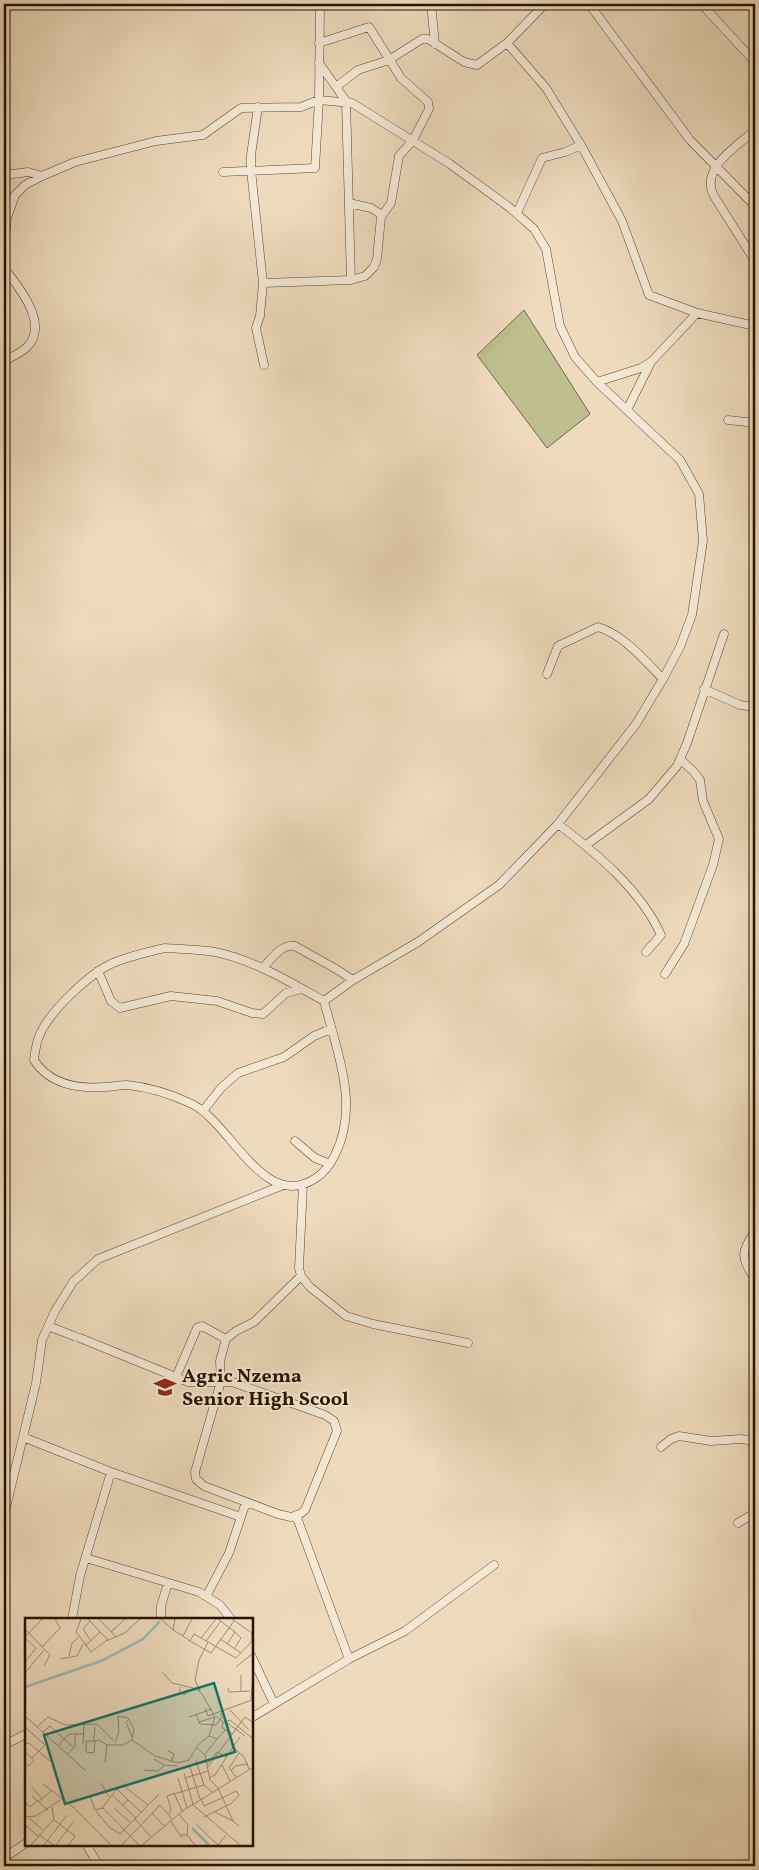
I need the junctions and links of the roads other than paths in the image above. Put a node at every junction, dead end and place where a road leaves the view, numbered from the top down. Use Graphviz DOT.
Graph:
graph roads {
  1 [pos="320,4"];
  2 [pos="545,4"];
  3 [pos="589,4"];
  4 [pos="433,5"];
  5 [pos="706,5"];
  6 [pos="319,42"];
  7 [pos="507,43"];
  8 [pos="435,44"];
  9 [pos="389,60"];
  10 [pos="318,62"];
  11 [pos="755,62"];
  12 [pos="336,87"];
  13 [pos="319,100"];
  14 [pos="346,101"];
  15 [pos="258,107"];
  16 [pos="755,130"];
  17 [pos="413,140"];
  18 [pos="581,145"];
  19 [pos="715,166"];
  20 [pos="251,170"];
  21 [pos="223,172"];
  22 [pos="4,175"];
  23 [pos="42,176"];
  24 [pos="349,203"];
  25 [pos="755,206"];
  26 [pos="517,213"];
  27 [pos="382,215"];
  28 [pos="4,244"];
  29 [pos="755,262"];
  30 [pos="4,268"];
  31 [pos="351,280"];
  32 [pos="263,284"];
  33 [pos="697,313"];
  34 [pos="755,326"];
  35 [pos="4,361"];
  36 [pos="651,362"];
  37 [pos="264,365"];
  38 [pos="597,382"];
  39 [pos="627,410"];
  40 [pos="728,420"];
  41 [pos="755,423"];
  42 [pos="724,634"];
  43 [pos="547,674"];
  44 [pos="663,679"];
  45 [pos="704,689"];
  46 [pos="755,707"];
  47 [pos="681,760"];
  48 [pos="558,824"];
  49 [pos="586,845"];
  50 [pos="646,952"];
  51 [pos="263,968"];
  52 [pos="98,971"];
  53 [pos="665,974"];
  54 [pos="353,980"];
  55 [pos="302,989"];
  56 [pos="324,1001"];
  57 [pos="331,1029"];
  58 [pos="203,1111"];
  59 [pos="295,1141"];
  60 [pos="330,1164"];
  61 [pos="303,1185"];
  62 [pos="281,1186"];
  63 [pos="755,1230"];
  64 [pos="301,1276"];
  65 [pos="755,1280"];
  66 [pos="48,1326"];
  67 [pos="226,1339"];
  68 [pos="468,1343"];
  69 [pos="176,1377"];
  70 [pos="221,1381"];
  71 [pos="23,1437"];
  72 [pos="755,1441"];
  73 [pos="661,1447"];
  74 [pos="111,1472"];
  75 [pos="246,1502"];
  76 [pos="755,1513"];
  77 [pos="296,1515"];
  78 [pos="4,1516"];
  79 [pos="241,1518"];
  80 [pos="738,1523"];
  81 [pos="86,1558"];
  82 [pos="494,1565"];
  83 [pos="168,1583"];
  84 [pos="207,1595"];
  85 [pos="226,1617"];
  86 [pos="72,1618"];
  87 [pos="161,1618"];
  88 [pos="252,1657"];
  89 [pos="349,1659"];
  90 [pos="274,1704"];
  91 [pos="252,1717"];
  92 [pos="25,1734"];
  93 [pos="4,1745"];
  94 [pos="25,1844"];
  95 [pos="87,1845"];
  96 [pos="4,1858"];
  97 [pos="99,1866"];
  1 -- 6 [label="street"];
  2 -- 7 [label="street"];
  3 -- 19 [label="street"];
  4 -- 8 [label="street"];
  5 -- 11 [label="street"];
  6 -- 9 [label="street"];
  6 -- 10 [label="street"];
  7 -- 8 [label="street"];
  7 -- 18 [label="street"];
  8 -- 9 [label="street"];
  9 -- 12 [label="street"];
  9 -- 17 [label="street"];
  10 -- 12 [label="street"];
  10 -- 13 [label="street"];
  12 -- 14 [label="street"];
  13 -- 14 [label="street"];
  13 -- 15 [label="street"];
  13 -- 20 [label="street"];
  14 -- 17 [label="street"];
  14 -- 24 [label="street"];
  15 -- 20 [label="street"];
  15 -- 23 [label="street"];
  16 -- 19 [label="street"];
  17 -- 26 [label="street"];
  17 -- 27 [label="street"];
  18 -- 26 [label="street"];
  18 -- 33 [label="street"];
  19 -- 25 [label="street"];
  19 -- 29 [label="street"];
  20 -- 21 [label="street"];
  20 -- 32 [label="street"];
  22 -- 23 [label="street"];
  23 -- 28 [label="street"];
  24 -- 27 [label="street"];
  24 -- 31 [label="street"];
  26 -- 38 [label="street"];
  27 -- 31 [label="street"];
  30 -- 35 [label="street"];
  31 -- 32 [label="street"];
  32 -- 37 [label="street"];
  33 -- 34 [label="street"];
  33 -- 36 [label="street"];
  36 -- 38 [label="street"];
  36 -- 39 [label="street"];
  38 -- 39 [label="street"];
  39 -- 44 [label="street"];
  40 -- 41 [label="street"];
  42 -- 45 [label="street"];
  43 -- 44 [label="street"];
  44 -- 48 [label="street"];
  45 -- 46 [label="street"];
  45 -- 47 [label="street"];
  47 -- 49 [label="street"];
  47 -- 53 [label="street"];
  48 -- 49 [label="street"];
  48 -- 54 [label="street"];
  49 -- 50 [label="street"];
  51 -- 52 [label="street"];
  51 -- 54 [label="street"];
  51 -- 55 [label="street"];
  52 -- 55 [label="street"];
  52 -- 58 [label="street"];
  54 -- 56 [label="street"];
  55 -- 56 [label="street"];
  56 -- 57 [label="street"];
  57 -- 58 [label="street"];
  57 -- 60 [label="street"];
  58 -- 62 [label="street"];
  59 -- 60 [label="street"];
  60 -- 61 [label="street"];
  61 -- 62 [label="street"];
  61 -- 64 [label="street"];
  62 -- 66 [label="street"];
  63 -- 65 [label="street"];
  64 -- 67 [label="street"];
  64 -- 68 [label="street"];
  66 -- 69 [label="street"];
  66 -- 71 [label="street"];
  67 -- 69 [label="street"];
  67 -- 70 [label="street"];
  69 -- 70 [label="street"];
  70 -- 75 [label="street"];
  70 -- 77 [label="street"];
  71 -- 74 [label="street"];
  71 -- 78 [label="street"];
  72 -- 73 [label="street"];
  74 -- 79 [label="street"];
  74 -- 81 [label="street"];
  75 -- 77 [label="street"];
  75 -- 79 [label="street"];
  76 -- 80 [label="street"];
  77 -- 89 [label="street"];
  79 -- 84 [label="street"];
  81 -- 83 [label="street"];
  81 -- 86 [label="street"];
  82 -- 89 [label="street"];
  83 -- 84 [label="street"];
  83 -- 87 [label="street"];
  84 -- 85 [label="street"];
  88 -- 90 [label="street"];
  89 -- 90 [label="street"];
  90 -- 91 [label="street"];
  92 -- 93 [label="street"];
  94 -- 96 [label="street"];
  95 -- 97 [label="street"];
}
